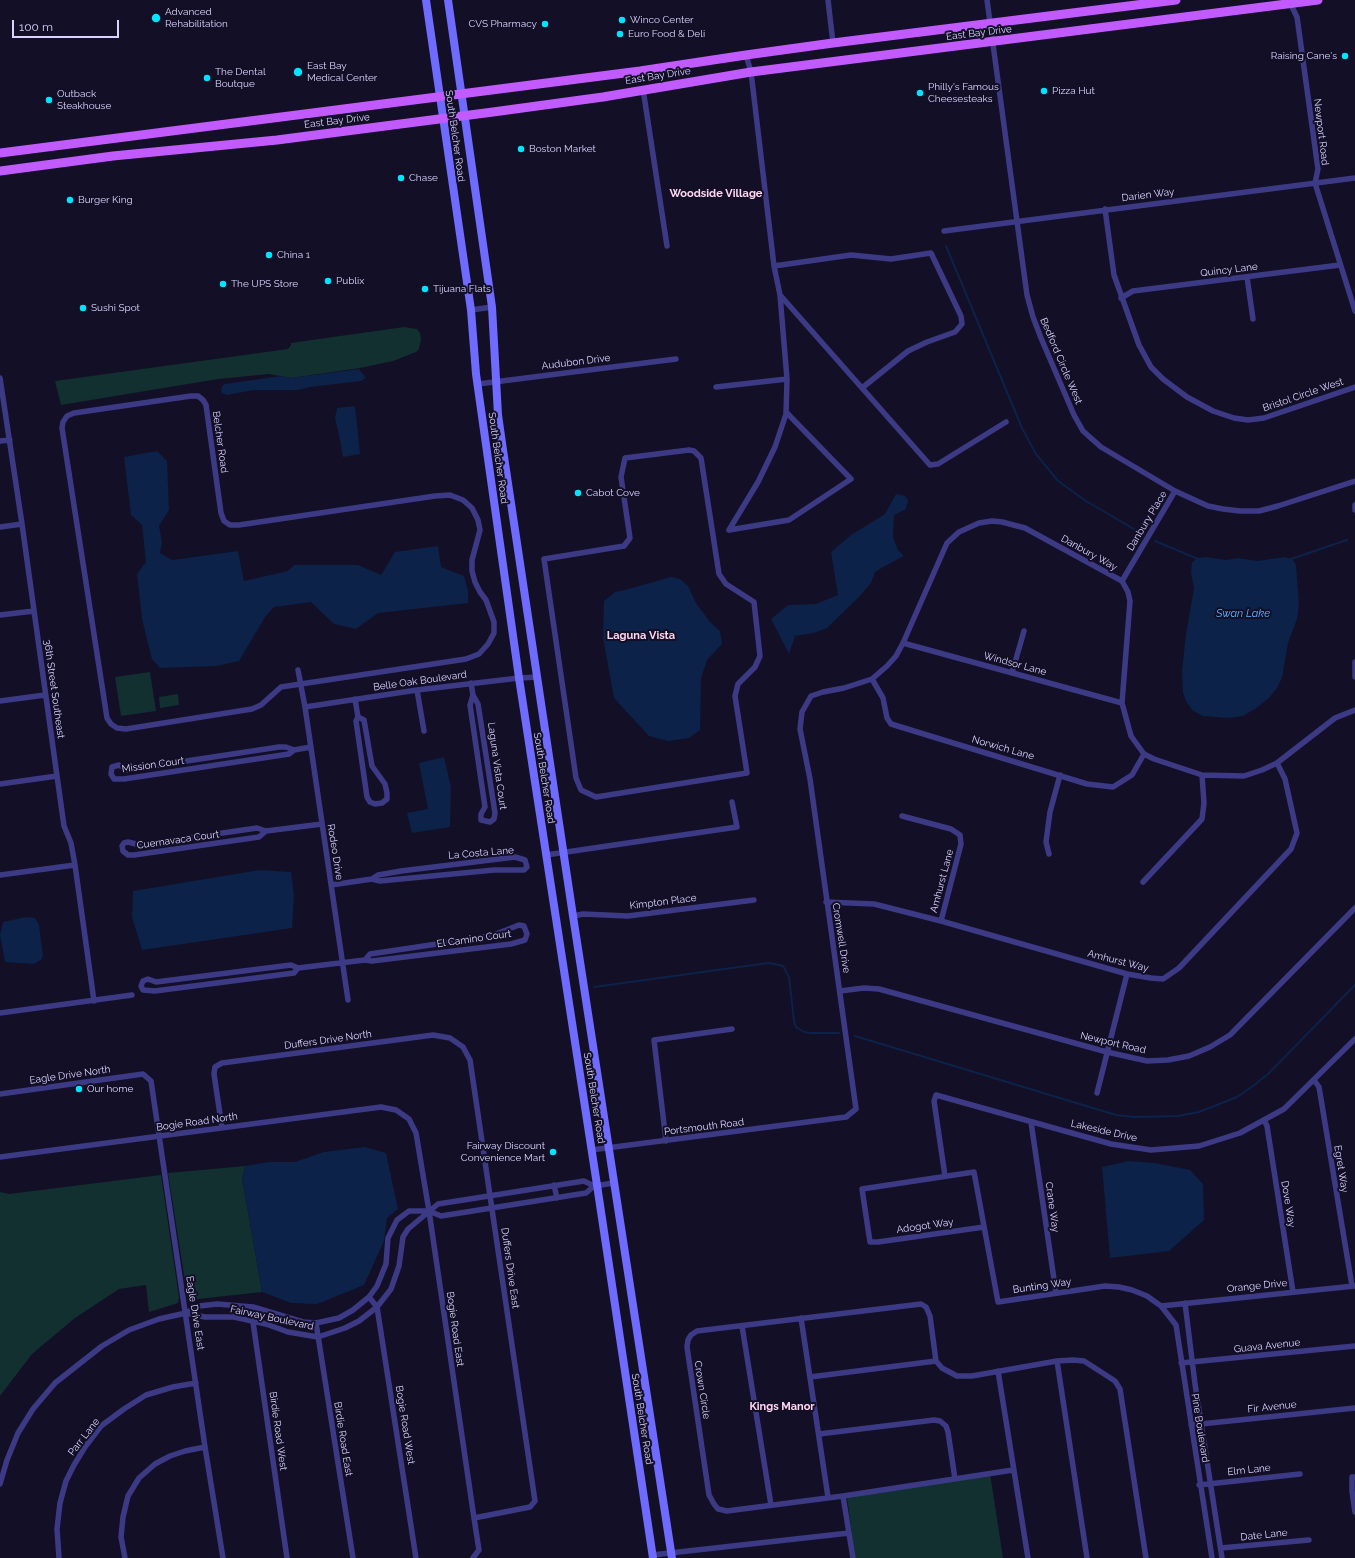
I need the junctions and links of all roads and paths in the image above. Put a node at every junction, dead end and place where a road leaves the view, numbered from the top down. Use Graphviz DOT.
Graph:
graph roads {
  1 [pos="426,0"];
  2 [pos="448,0"];
  3 [pos="828,0"];
  4 [pos="987,0"];
  5 [pos="1173,0"];
  6 [pos="1176,0"];
  7 [pos="1318,0"];
  8 [pos="1289,2"];
  9 [pos="991,24"];
  10 [pos="993,42"];
  11 [pos="833,43"];
  12 [pos="746,54"];
  13 [pos="751,72"];
  14 [pos="643,89"];
  15 [pos="461,94"];
  16 [pos="440,97"];
  17 [pos="464,116"];
  18 [pos="442,118"];
  19 [pos="0,153"];
  20 [pos="0,171"];
  21 [pos="1355,178"];
  22 [pos="1315,183"];
  23 [pos="1105,209"];
  24 [pos="1017,220"];
  25 [pos="944,231"];
  26 [pos="667,246"];
  27 [pos="1340,265"];
  28 [pos="774,266"];
  29 [pos="1247,277"];
  30 [pos="780,295"];
  31 [pos="1121,298"];
  32 [pos="492,307"];
  33 [pos="471,310"];
  34 [pos="1355,311"];
  35 [pos="1253,319"];
  36 [pos="676,359"];
  37 [pos="0,378"];
  38 [pos="787,378"];
  39 [pos="496,382"];
  40 [pos="478,384"];
  41 [pos="716,387"];
  42 [pos="1355,387"];
  43 [pos="862,388"];
  44 [pos="786,412"];
  45 [pos="1006,422"];
  46 [pos="10,440"];
  47 [pos="0,441"];
  48 [pos="1355,481"];
  49 [pos="1175,491"];
  50 [pos="1355,505"];
  51 [pos="1355,510"];
  52 [pos="22,524"];
  53 [pos="0,527"];
  54 [pos="1122,581"];
  55 [pos="34,611"];
  56 [pos="0,615"];
  57 [pos="1024,631"];
  58 [pos="904,643"];
  59 [pos="1355,662"];
  60 [pos="298,670"];
  61 [pos="1012,673"];
  62 [pos="560,674"];
  63 [pos="537,677"];
  64 [pos="1355,677"];
  65 [pos="519,678"];
  66 [pos="872,679"];
  67 [pos="471,683"];
  68 [pos="301,684"];
  69 [pos="417,690"];
  70 [pos="45,695"];
  71 [pos="473,696"];
  72 [pos="355,699"];
  73 [pos="0,701"];
  74 [pos="1122,702"];
  75 [pos="305,707"];
  76 [pos="1355,710"];
  77 [pos="358,717"];
  78 [pos="800,729"];
  79 [pos="424,731"];
  80 [pos="311,747"];
  81 [pos="294,750"];
  82 [pos="1144,754"];
  83 [pos="1277,763"];
  84 [pos="1060,775"];
  85 [pos="57,776"];
  86 [pos="1202,776"];
  87 [pos="0,784"];
  88 [pos="732,802"];
  89 [pos="902,816"];
  90 [pos="322,824"];
  91 [pos="266,831"];
  92 [pos="563,852"];
  93 [pos="1049,854"];
  94 [pos="546,855"];
  95 [pos="75,865"];
  96 [pos="0,875"];
  97 [pos="372,880"];
  98 [pos="1143,882"];
  99 [pos="332,885"];
  100 [pos="754,900"];
  101 [pos="826,902"];
  102 [pos="1355,908"];
  103 [pos="573,916"];
  104 [pos="941,921"];
  105 [pos="365,960"];
  106 [pos="343,963"];
  107 [pos="298,968"];
  108 [pos="1127,974"];
  109 [pos="840,991"];
  110 [pos="132,995"];
  111 [pos="348,1000"];
  112 [pos="94,1001"];
  113 [pos="0,1013"];
  114 [pos="732,1029"];
  115 [pos="450,1038"];
  116 [pos="1355,1039"];
  117 [pos="1107,1052"];
  118 [pos="143,1074"];
  119 [pos="1314,1080"];
  120 [pos="0,1094"];
  121 [pos="1097,1094"];
  122 [pos="396,1110"];
  123 [pos="1264,1120"];
  124 [pos="818,1121"];
  125 [pos="1031,1122"];
  126 [pos="222,1128"];
  127 [pos="159,1136"];
  128 [pos="666,1141"];
  129 [pos="609,1148"];
  130 [pos="591,1150"];
  131 [pos="0,1157"];
  132 [pos="945,1176"];
  133 [pos="614,1183"];
  134 [pos="554,1185"];
  135 [pos="596,1185"];
  136 [pos="490,1196"];
  137 [pos="556,1198"];
  138 [pos="492,1209"];
  139 [pos="429,1211"];
  140 [pos="984,1227"];
  141 [pos="1353,1286"];
  142 [pos="1293,1292"];
  143 [pos="1056,1293"];
  144 [pos="369,1297"];
  145 [pos="1185,1303"];
  146 [pos="1161,1306"];
  147 [pos="253,1307"];
  148 [pos="377,1307"];
  149 [pos="186,1313"];
  150 [pos="802,1318"];
  151 [pos="252,1322"];
  152 [pos="316,1323"];
  153 [pos="742,1326"];
  154 [pos="318,1336"];
  155 [pos="1355,1346"];
  156 [pos="936,1361"];
  157 [pos="1057,1361"];
  158 [pos="1192,1362"];
  159 [pos="1182,1363"];
  160 [pos="998,1371"];
  161 [pos="810,1377"];
  162 [pos="196,1383"];
  163 [pos="1355,1408"];
  164 [pos="1201,1423"];
  165 [pos="1191,1425"];
  166 [pos="819,1434"];
  167 [pos="205,1447"];
  168 [pos="1013,1470"];
  169 [pos="1300,1474"];
  170 [pos="1354,1477"];
  171 [pos="955,1479"];
  172 [pos="1209,1483"];
  173 [pos="0,1484"];
  174 [pos="1199,1485"];
  175 [pos="842,1496"];
  176 [pos="828,1497"];
  177 [pos="771,1505"];
  178 [pos="1355,1512"];
  179 [pos="474,1518"];
  180 [pos="849,1532"];
  181 [pos="1309,1540"];
  182 [pos="1221,1548"];
  183 [pos="671,1555"];
  184 [pos="653,1556"];
  185 [pos="59,1558"];
  186 [pos="125,1558"];
  187 [pos="223,1558"];
  188 [pos="288,1558"];
  189 [pos="353,1558"];
  190 [pos="416,1558"];
  191 [pos="473,1558"];
  192 [pos="853,1558"];
  193 [pos="1028,1558"];
  194 [pos="1087,1558"];
  195 [pos="1146,1558"];
  196 [pos="1212,1558"];
  197 [pos="1222,1558"];
  1 -- 16 [label="main road, South Belcher Road"];
  2 -- 15 [label="main road, South Belcher Road"];
  3 -- 11 [label="street"];
  4 -- 9 [label="street, Bedford Circle West"];
  5 -- 6 [label="main road, East Bay Drive"];
  5 -- 9 [label="main road, East Bay Drive"];
  7 -- 8 [label="main road, East Bay Drive"];
  8 -- 10 [label="main road, East Bay Drive"];
  8 -- 22 [label="street, Newport Road"];
  9 -- 10 [label="street, Bedford Circle West"];
  9 -- 11 [label="main road, East Bay Drive"];
  10 -- 13 [label="main road, East Bay Drive"];
  10 -- 24 [label="street, Bedford Circle West"];
  11 -- 12 [label="main road, East Bay Drive"];
  12 -- 13 [label="street"];
  12 -- 15 [label="main road, East Bay Drive"];
  13 -- 14 [label="main road, East Bay Drive"];
  13 -- 28 [label="street"];
  14 -- 17 [label="main road, East Bay Drive"];
  14 -- 26 [label="street"];
  15 -- 16 [label="main road, East Bay Drive"];
  15 -- 17 [label="main road, South Belcher Road"];
  16 -- 18 [label="main road, South Belcher Road"];
  16 -- 19 [label="main road, East Bay Drive"];
  17 -- 18 [label="main road, East Bay Drive"];
  17 -- 32 [label="main road, South Belcher Road"];
  18 -- 20 [label="main road, East Bay Drive"];
  18 -- 33 [label="main road, South Belcher Road"];
  21 -- 22 [label="street, Darien Way"];
  22 -- 23 [label="street, Darien Way"];
  22 -- 27 [label="street, Newport Road"];
  23 -- 24 [label="street, Darien Way"];
  23 -- 31 [label="street, Bristol Circle West"];
  24 -- 25 [label="street, Darien Way"];
  24 -- 49 [label="street, Bedford Circle West"];
  27 -- 29 [label="street, Quincy Lane"];
  27 -- 34 [label="street, Newport Road"];
  28 -- 30 [label="street"];
  28 -- 43 [label="street"];
  29 -- 31 [label="street, Quincy Lane"];
  29 -- 35 [label="street"];
  30 -- 38 [label="street"];
  30 -- 43 [label="street"];
  31 -- 42 [label="street, Bristol Circle West"];
  32 -- 33 [label="street"];
  32 -- 39 [label="main road, South Belcher Road"];
  33 -- 40 [label="main road, South Belcher Road"];
  36 -- 39 [label="street, Audubon Drive"];
  37 -- 46 [label="street, 36th Street Southeast"];
  38 -- 41 [label="street"];
  38 -- 44 [label="street"];
  39 -- 40 [label="street, Audubon Drive"];
  39 -- 63 [label="main road, South Belcher Road"];
  40 -- 65 [label="main road, South Belcher Road"];
  43 -- 45 [label="street"];
  44 -- 44 [label="street"];
  46 -- 47 [label="street"];
  46 -- 52 [label="street, 36th Street Southeast"];
  48 -- 49 [label="street, Bedford Circle West"];
  49 -- 54 [label="street, Danbury Place"];
  50 -- 51 [label="street"];
  52 -- 53 [label="street"];
  52 -- 55 [label="street, 36th Street Southeast"];
  54 -- 58 [label="street, Danbury Way"];
  54 -- 74 [label="street, Danbury Way"];
  55 -- 56 [label="street"];
  55 -- 70 [label="street, 36th Street Southeast"];
  57 -- 61 [label="street"];
  58 -- 61 [label="street, Windsor Lane"];
  58 -- 66 [label="street, Danbury Way"];
  59 -- 64 [label="street"];
  60 -- 68 [label="street"];
  61 -- 74 [label="street, Windsor Lane"];
  62 -- 62 [label="street"];
  63 -- 65 [label="street, Belle Oak Boulevard"];
  63 -- 92 [label="main road, South Belcher Road"];
  65 -- 67 [label="street, Belle Oak Boulevard"];
  65 -- 94 [label="main road, South Belcher Road"];
  66 -- 78 [label="street, Danbury Way"];
  66 -- 84 [label="street, Norwich Lane"];
  67 -- 69 [label="street, Belle Oak Boulevard"];
  67 -- 71 [label="street, Laguna Vista Court"];
  68 -- 68 [label="street, Belcher Road"];
  68 -- 75 [label="street"];
  69 -- 72 [label="street, Belle Oak Boulevard"];
  69 -- 79 [label="street"];
  70 -- 73 [label="street"];
  70 -- 85 [label="street, 36th Street Southeast"];
  71 -- 71 [label="street, Laguna Vista Court"];
  72 -- 75 [label="street, Belle Oak Boulevard"];
  72 -- 77 [label="street"];
  74 -- 82 [label="street, Danbury Way"];
  75 -- 80 [label="street, Rodeo Drive"];
  76 -- 83 [label="street"];
  77 -- 77 [label="street"];
  78 -- 101 [label="street, Cromwell Drive"];
  80 -- 81 [label="street, Mission Court"];
  80 -- 90 [label="street, Rodeo Drive"];
  81 -- 81 [label="street, Mission Court"];
  82 -- 84 [label="street, Norwich Lane"];
  82 -- 86 [label="street"];
  83 -- 86 [label="street"];
  83 -- 108 [label="street, Amhurst Way"];
  84 -- 93 [label="street"];
  85 -- 87 [label="street"];
  85 -- 95 [label="street, 36th Street Southeast"];
  86 -- 98 [label="street"];
  88 -- 92 [label="street"];
  89 -- 104 [label="street, Amhurst Lane"];
  90 -- 91 [label="street, Cuernavaca Court"];
  90 -- 99 [label="street, Rodeo Drive"];
  91 -- 91 [label="street, Cuernavaca Court"];
  92 -- 94 [label="street"];
  92 -- 103 [label="main road, South Belcher Road"];
  94 -- 130 [label="main road, South Belcher Road"];
  95 -- 96 [label="street"];
  95 -- 112 [label="street, 36th Street Southeast"];
  97 -- 97 [label="street, La Costa Lane"];
  97 -- 99 [label="street, La Costa Lane"];
  99 -- 106 [label="street, Rodeo Drive"];
  100 -- 103 [label="street, Kimpton Place"];
  101 -- 104 [label="street, Amhurst Way"];
  101 -- 109 [label="street, Cromwell Drive"];
  102 -- 117 [label="street, Newport Road"];
  103 -- 129 [label="main road, South Belcher Road"];
  104 -- 108 [label="street, Amhurst Way"];
  105 -- 105 [label="street, El Camino Court"];
  105 -- 106 [label="street, El Camino Court"];
  106 -- 107 [label="street, El Camino Court"];
  106 -- 111 [label="street, Rodeo Drive"];
  107 -- 107 [label="street, El Camino Court"];
  108 -- 117 [label="street"];
  109 -- 117 [label="street, Newport Road"];
  109 -- 124 [label="street, Cromwell Drive"];
  110 -- 112 [label="street"];
  112 -- 113 [label="street"];
  114 -- 128 [label="street"];
  115 -- 126 [label="street, Duffers Drive North"];
  115 -- 136 [label="street, Duffers Drive East"];
  116 -- 119 [label="street, Lakeside Drive"];
  117 -- 121 [label="street"];
  118 -- 120 [label="street, Eagle Drive North"];
  118 -- 127 [label="street, Eagle Drive East"];
  119 -- 123 [label="street, Lakeside Drive"];
  119 -- 141 [label="street, Egret Way"];
  122 -- 126 [label="street, Bogie Road North"];
  122 -- 139 [label="street, Bogie Road East"];
  123 -- 125 [label="street, Lakeside Drive"];
  123 -- 142 [label="street, Dove Way"];
  124 -- 128 [label="street, Portsmouth Road"];
  125 -- 132 [label="street, Lakeside Drive"];
  125 -- 143 [label="street, Crane Way"];
  126 -- 127 [label="street, Bogie Road North"];
  127 -- 131 [label="street, Bogie Road North"];
  127 -- 149 [label="street, Eagle Drive East"];
  128 -- 129 [label="street, Portsmouth Road"];
  129 -- 130 [label="street, Portsmouth Road"];
  129 -- 133 [label="main road, South Belcher Road"];
  130 -- 135 [label="main road, South Belcher Road"];
  132 -- 140 [label="street"];
  132 -- 140 [label="street, Adogot Way"];
  133 -- 135 [label="street, Fairway Boulevard"];
  133 -- 183 [label="main road, South Belcher Road"];
  134 -- 135 [label="street, Fairway Boulevard"];
  134 -- 136 [label="street, Fairway Boulevard"];
  134 -- 137 [label="street"];
  135 -- 137 [label="street, Fairway Boulevard"];
  135 -- 184 [label="main road, South Belcher Road"];
  136 -- 138 [label="street, Duffers Drive East"];
  136 -- 139 [label="street, Fairway Boulevard"];
  137 -- 138 [label="street, Fairway Boulevard"];
  138 -- 139 [label="street, Fairway Boulevard"];
  138 -- 179 [label="street, Duffers Drive East"];
  139 -- 144 [label="street, Fairway Boulevard"];
  139 -- 148 [label="street, Fairway Boulevard"];
  139 -- 179 [label="street, Bogie Road East"];
  140 -- 143 [label="street, Bunting Way"];
  141 -- 142 [label="street, Orange Drive"];
  142 -- 145 [label="street, Orange Drive"];
  143 -- 146 [label="street, Bunting Way"];
  144 -- 148 [label="street, Bogie Road West"];
  144 -- 152 [label="street, Fairway Boulevard"];
  145 -- 146 [label="street, Orange Drive"];
  145 -- 158 [label="street, Pine Boulevard"];
  146 -- 159 [label="street, Pine Boulevard"];
  147 -- 149 [label="street, Fairway Boulevard"];
  147 -- 151 [label="street, Birdie Road West"];
  147 -- 152 [label="street, Fairway Boulevard"];
  148 -- 154 [label="street, Fairway Boulevard"];
  148 -- 190 [label="street, Bogie Road West"];
  149 -- 151 [label="street, Fairway Boulevard"];
  149 -- 162 [label="street, Eagle Drive East"];
  149 -- 173 [label="street, Fairway Boulevard"];
  150 -- 153 [label="street, Crown Circle"];
  150 -- 156 [label="street, Crown Circle"];
  150 -- 161 [label="street"];
  151 -- 154 [label="street, Fairway Boulevard"];
  151 -- 188 [label="street, Birdie Road West"];
  152 -- 154 [label="street, Birdie Road East"];
  153 -- 177 [label="street"];
  153 -- 177 [label="street, Crown Circle"];
  154 -- 189 [label="street, Birdie Road East"];
  155 -- 158 [label="street, Guava Avenue"];
  156 -- 160 [label="street"];
  156 -- 161 [label="street"];
  157 -- 160 [label="street"];
  157 -- 194 [label="street"];
  157 -- 195 [label="street"];
  158 -- 159 [label="street, Guava Avenue"];
  158 -- 164 [label="street, Pine Boulevard"];
  159 -- 165 [label="street, Pine Boulevard"];
  160 -- 168 [label="street"];
  161 -- 166 [label="street"];
  162 -- 167 [label="street, Eagle Drive East"];
  162 -- 185 [label="street, Parr Lane"];
  163 -- 164 [label="street, Fir Avenue"];
  164 -- 165 [label="street, Fir Avenue"];
  164 -- 172 [label="street, Pine Boulevard"];
  165 -- 174 [label="street, Pine Boulevard"];
  166 -- 171 [label="street"];
  166 -- 176 [label="street"];
  167 -- 186 [label="street"];
  167 -- 187 [label="street, Eagle Drive East"];
  168 -- 171 [label="street, Crown Circle"];
  168 -- 193 [label="street"];
  169 -- 172 [label="street, Elm Lane"];
  170 -- 178 [label="street"];
  171 -- 175 [label="street, Crown Circle"];
  172 -- 174 [label="street, Elm Lane"];
  172 -- 182 [label="street, Pine Boulevard"];
  174 -- 196 [label="street, Pine Boulevard"];
  175 -- 176 [label="street, Crown Circle"];
  175 -- 180 [label="street"];
  176 -- 177 [label="street, Crown Circle"];
  179 -- 191 [label="street, Bogie Road East"];
  180 -- 183 [label="street"];
  180 -- 192 [label="street"];
  181 -- 182 [label="street, Date Lane"];
  182 -- 197 [label="street, Pine Boulevard"];
  183 -- 184 [label="street"];
}
